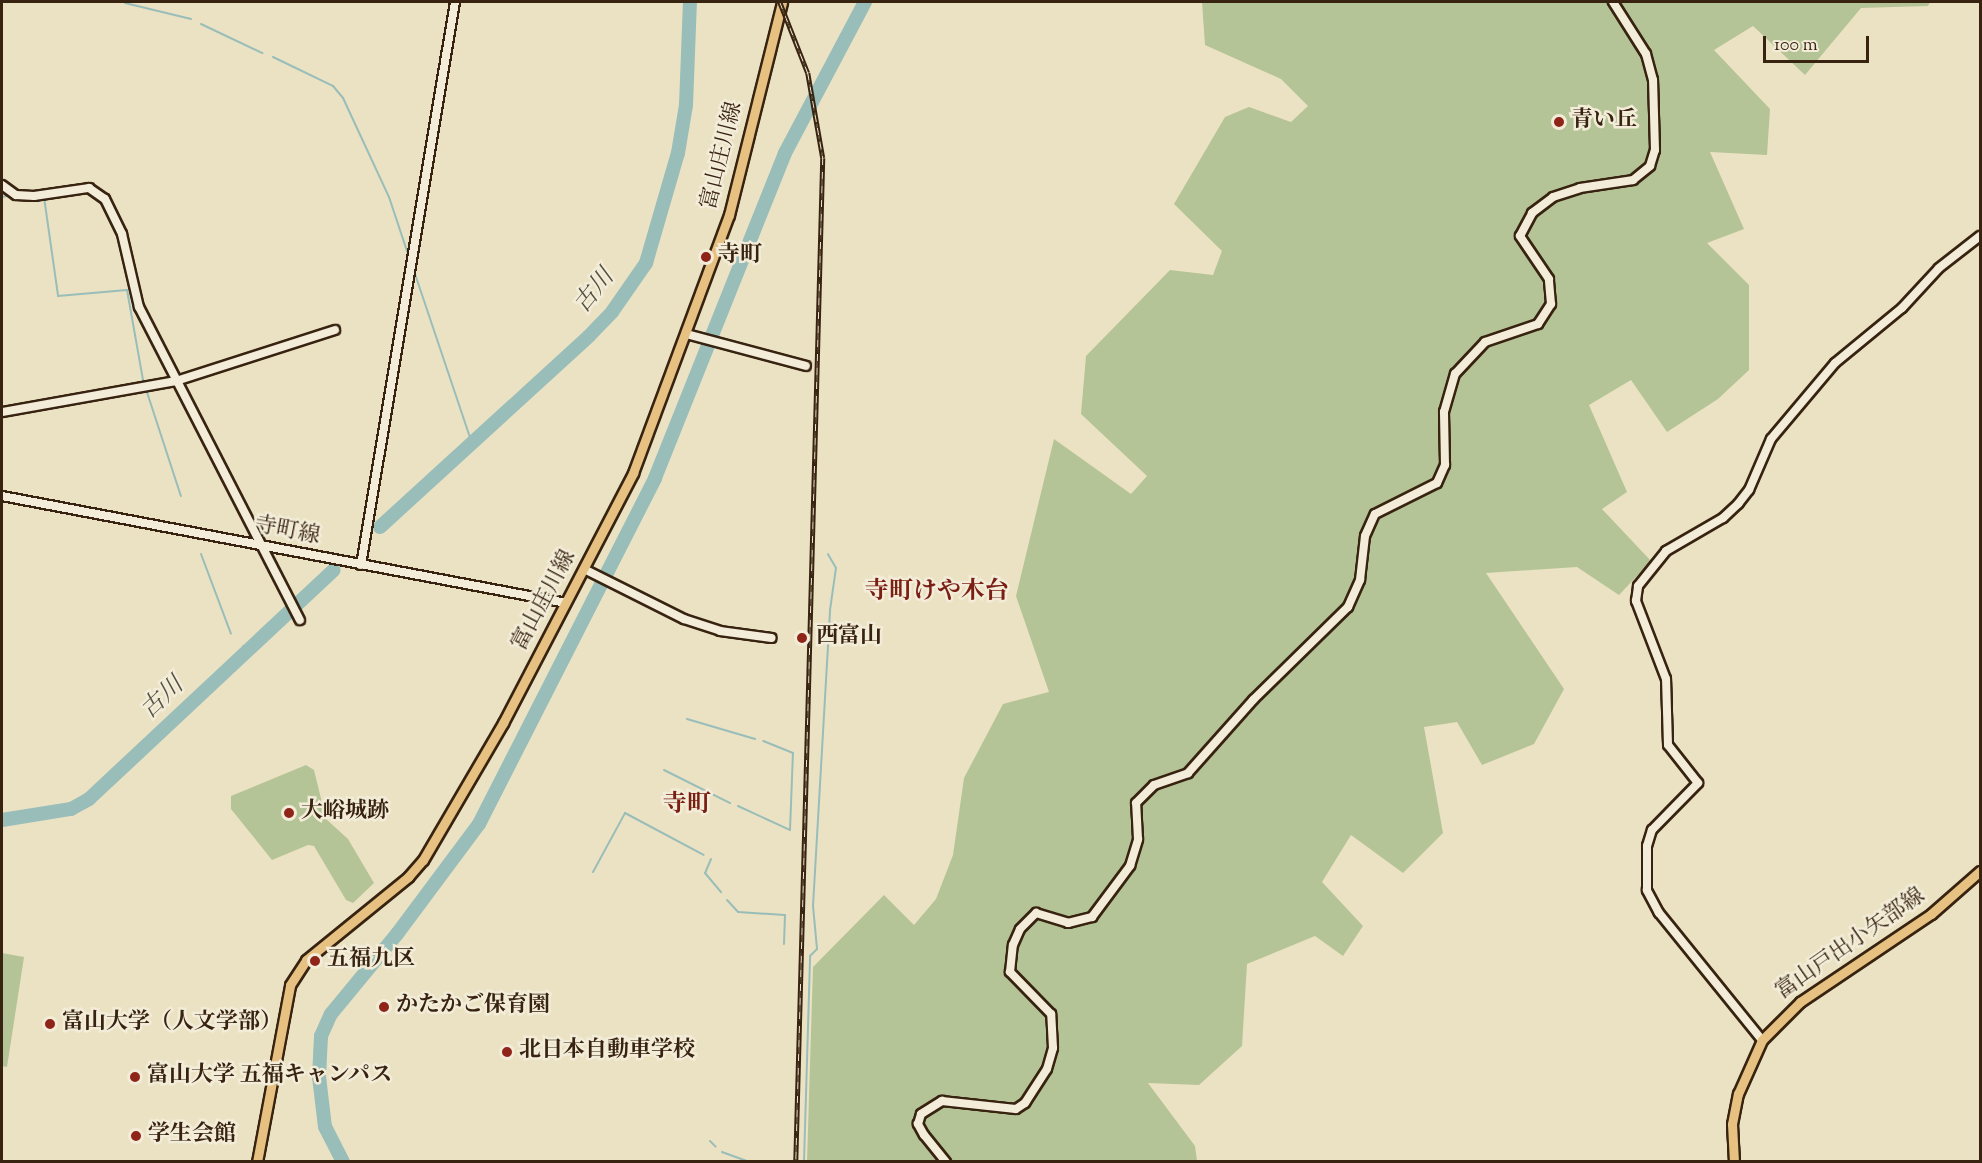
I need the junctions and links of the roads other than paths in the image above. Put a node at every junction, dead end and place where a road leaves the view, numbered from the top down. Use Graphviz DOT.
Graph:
graph roads {
  1 [pos="455,2"];
  2 [pos="782,2"];
  3 [pos="1613,2"];
  4 [pos="2,186"];
  5 [pos="1980,236"];
  6 [pos="335,330"];
  7 [pos="686,334"];
  8 [pos="806,366"];
  9 [pos="176,381"];
  10 [pos="2,412"];
  11 [pos="2,496"];
  12 [pos="261,545"];
  13 [pos="361,565"];
  14 [pos="584,569"];
  15 [pos="566,603"];
  16 [pos="300,620"];
  17 [pos="772,638"];
  18 [pos="1980,872"];
  19 [pos="1762,1040"];
  20 [pos="257,1161"];
  21 [pos="946,1161"];
  22 [pos="1734,1161"];
  1 -- 13 [label="street"];
  2 -- 7 [label="main road, 富山庄川線"];
  3 -- 21 [label="street"];
  4 -- 9 [label="street"];
  5 -- 19 [label="street"];
  6 -- 9 [label="street"];
  7 -- 8 [label="street"];
  7 -- 14 [label="main road, 富山庄川線"];
  9 -- 10 [label="street"];
  9 -- 12 [label="street"];
  11 -- 12 [label="street, 寺町線"];
  12 -- 13 [label="street, 寺町線"];
  12 -- 16 [label="street"];
  13 -- 15 [label="street, 寺町線"];
  14 -- 15 [label="main road, 富山庄川線"];
  14 -- 17 [label="street"];
  15 -- 20 [label="main road, 富山庄川線"];
  18 -- 19 [label="main road, 富山戸出小矢部線"];
  19 -- 22 [label="main road, 富山戸出小矢部線"];
}
